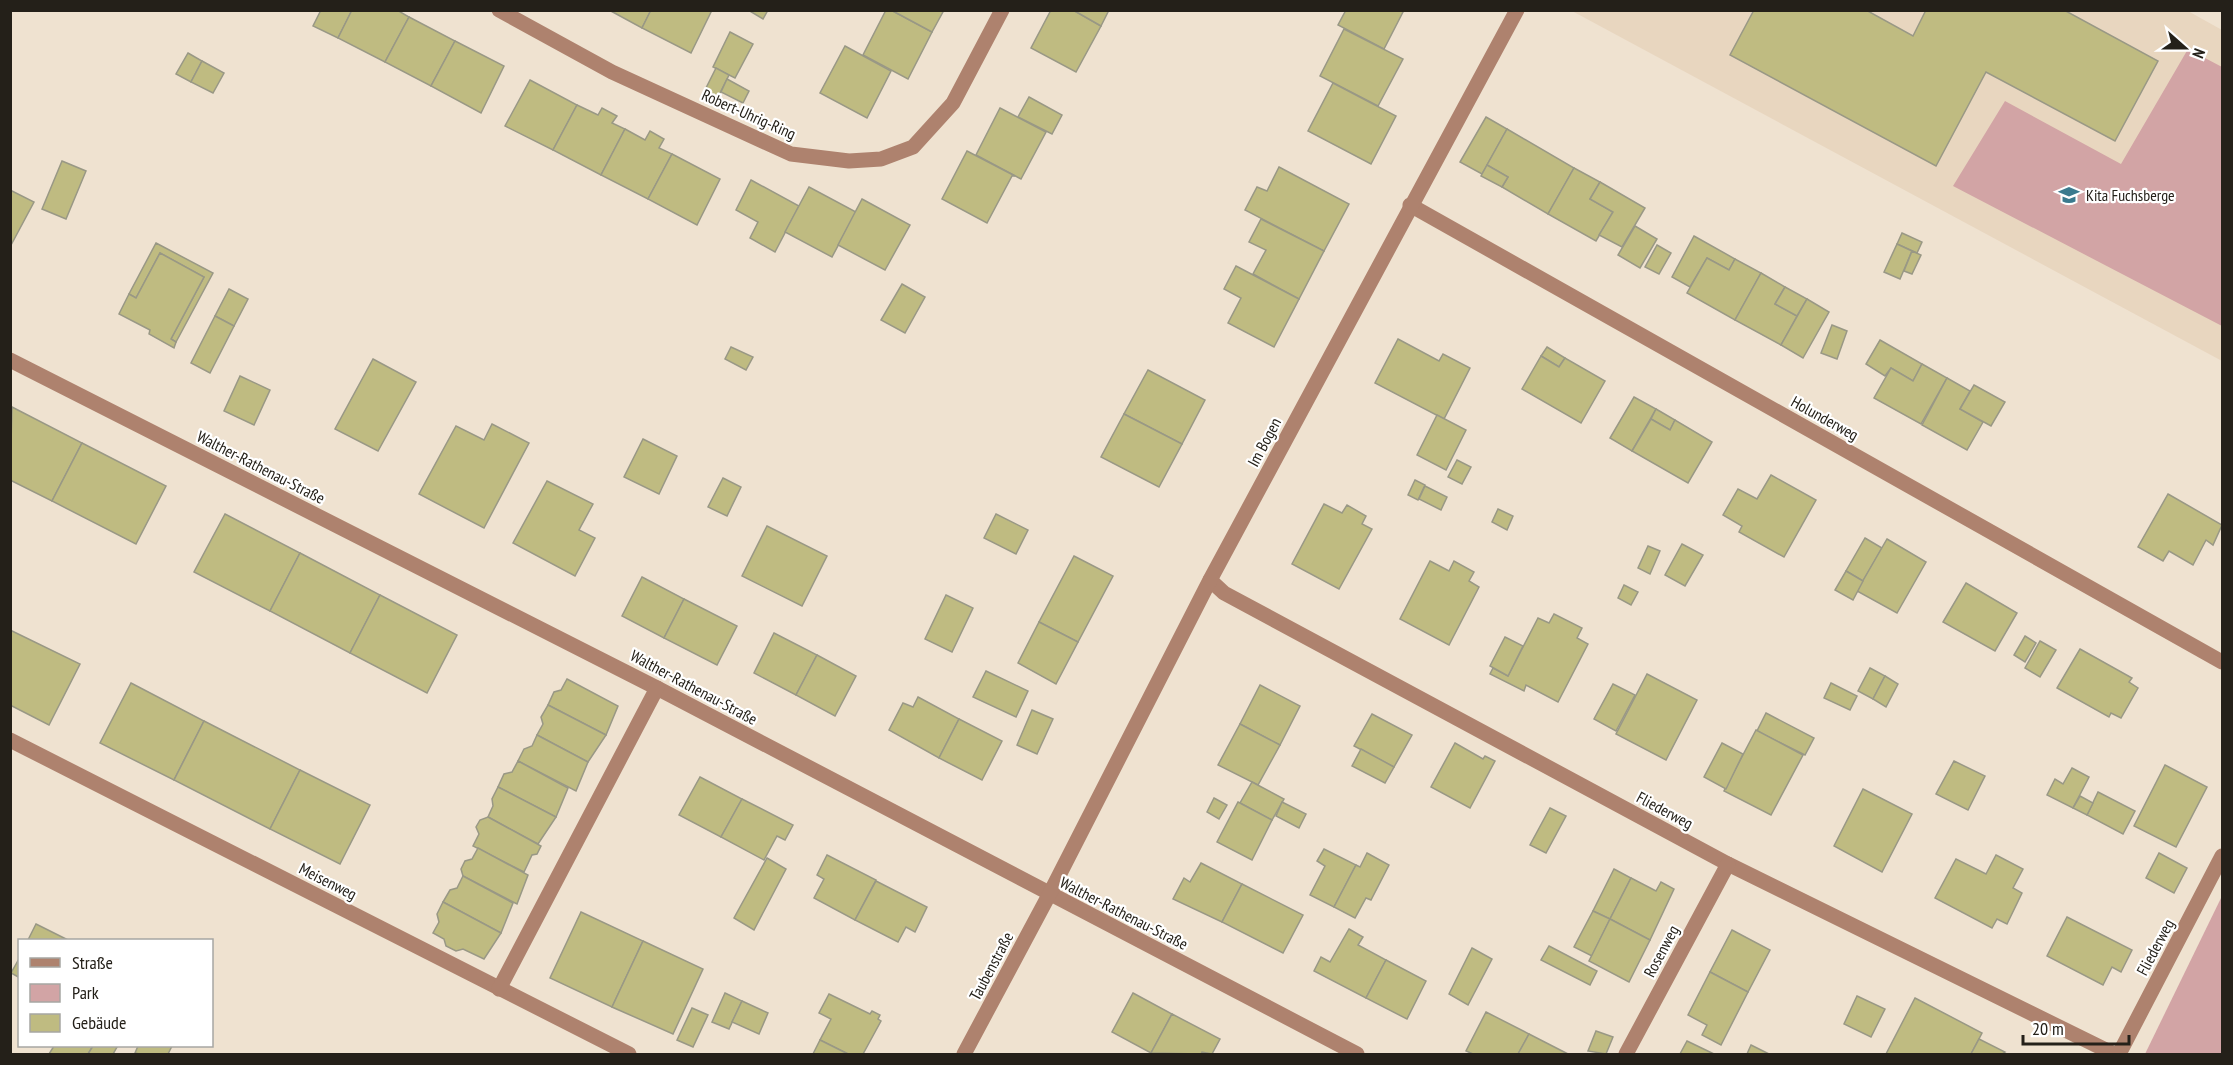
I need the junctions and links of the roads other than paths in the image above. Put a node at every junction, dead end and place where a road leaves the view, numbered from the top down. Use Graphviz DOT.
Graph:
graph roads {
  1 [pos="499,10"];
  2 [pos="1002,10"];
  3 [pos="1516,10"];
  4 [pos="1410,206"];
  5 [pos="10,360"];
  6 [pos="1210,580"];
  7 [pos="2223,663"];
  8 [pos="657,688"];
  9 [pos="10,740"];
  10 [pos="2223,856"];
  11 [pos="1728,864"];
  12 [pos="1049,895"];
  13 [pos="499,989"];
  14 [pos="629,1054"];
  15 [pos="964,1054"];
  16 [pos="1357,1054"];
  17 [pos="1626,1054"];
  18 [pos="2114,1054"];
  19 [pos="2119,1054"];
  1 -- 2 [label="street, Robert-Uhrig-Ring"];
  3 -- 4 [label="street, Im Bogen"];
  4 -- 6 [label="street, Im Bogen"];
  4 -- 7 [label="street, Holunderweg"];
  5 -- 8 [label="street, Walther-Rathenau-Straße"];
  6 -- 11 [label="street, Fliederweg"];
  6 -- 12 [label="street, Im Bogen"];
  8 -- 12 [label="street, Walther-Rathenau-Straße"];
  8 -- 13 [label="street"];
  9 -- 13 [label="street, Meisenweg"];
  10 -- 19 [label="street, Fliederweg"];
  11 -- 17 [label="street, Rosenweg"];
  11 -- 18 [label="street, Fliederweg"];
  12 -- 15 [label="street, Taubenstraße"];
  12 -- 16 [label="street, Walther-Rathenau-Straße"];
  13 -- 14 [label="street, Meisenweg"];
}
